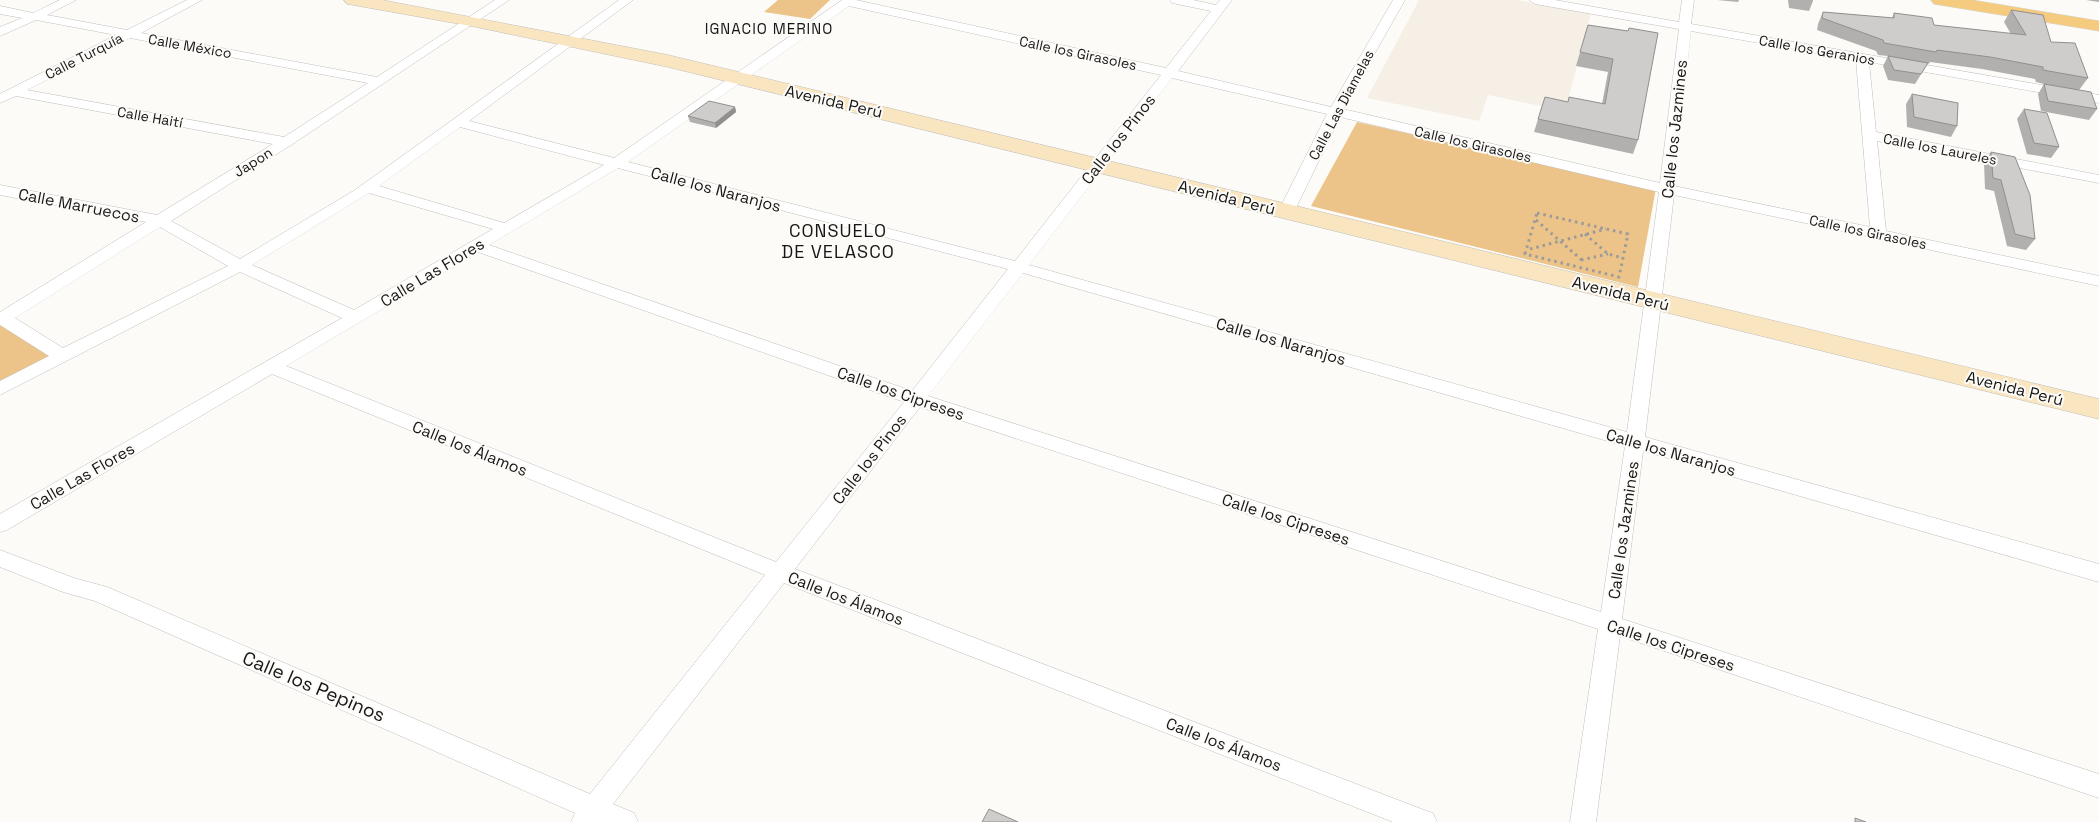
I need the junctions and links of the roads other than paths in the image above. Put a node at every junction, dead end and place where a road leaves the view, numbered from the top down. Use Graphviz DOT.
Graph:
graph roads {
  1 [pos="70,0"];
  2 [pos="196,0"];
  3 [pos="353,0"];
  4 [pos="503,0"];
  5 [pos="627,0"];
  6 [pos="1176,0"];
  7 [pos="1399,0"];
  8 [pos="1535,0"];
  9 [pos="1688,0"];
  10 [pos="1940,0"];
  11 [pos="1996,0"];
  12 [pos="848,1"];
  13 [pos="1223,4"];
  14 [pos="0,10"];
  15 [pos="34,17"];
  16 [pos="2099,17"];
  17 [pos="471,21"];
  18 [pos="2099,26"];
  19 [pos="1685,27"];
  20 [pos="0,32"];
  21 [pos="127,35"];
  22 [pos="572,41"];
  23 [pos="1862,58"];
  24 [pos="1169,73"];
  25 [pos="738,78"];
  26 [pos="380,81"];
  27 [pos="14,92"];
  28 [pos="0,99"];
  29 [pos="2099,99"];
  30 [pos="1335,112"];
  31 [pos="460,123"];
  32 [pos="1869,135"];
  33 [pos="286,142"];
  34 [pos="617,163"];
  35 [pos="1098,164"];
  36 [pos="2099,179"];
  37 [pos="368,188"];
  38 [pos="1667,188"];
  39 [pos="0,190"];
  40 [pos="1286,212"];
  41 [pos="158,220"];
  42 [pos="506,228"];
  43 [pos="1878,234"];
  44 [pos="476,246"];
  45 [pos="240,266"];
  46 [pos="1019,267"];
  47 [pos="2099,281"];
  48 [pos="1654,301"];
  49 [pos="355,317"];
  50 [pos="1,319"];
  51 [pos="62,356"];
  52 [pos="271,367"];
  53 [pos="0,389"];
  54 [pos="916,399"];
  55 [pos="2099,409"];
  56 [pos="1635,441"];
  57 [pos="0,524"];
  58 [pos="0,558"];
  59 [pos="779,572"];
  60 [pos="2099,573"];
  61 [pos="1610,624"];
  62 [pos="2099,786"];
  63 [pos="590,815"];
  64 [pos="625,822"];
  65 [pos="1424,822"];
  66 [pos="1583,822"];
  1 -- 15 [label="street"];
  2 -- 21 [label="street, Calle Turquía"];
  3 -- 17 [label="street, Avenida Perú"];
  4 -- 17 [label="street, Japon"];
  5 -- 22 [label="street"];
  6 -- 13 [label="street"];
  7 -- 30 [label="street, Calle Las Diamelas"];
  8 -- 19 [label="street, Calle los Geranios"];
  9 -- 19 [label="street, Calle los Jazmines"];
  10 -- 18 [label="main road"];
  11 -- 16 [label="main road"];
  12 -- 24 [label="street, Calle los Girasoles"];
  12 -- 25 [label="street, Calle Las Flores"];
  13 -- 24 [label="street, Calle los Pinos"];
  14 -- 15 [label="street, Calle México"];
  15 -- 20 [label="street"];
  15 -- 21 [label="street, Calle México"];
  17 -- 22 [label="street, Avenida Perú"];
  17 -- 26 [label="street, Japon"];
  19 -- 23 [label="street, Calle los Geranios"];
  19 -- 38 [label="street, Calle los Jazmines"];
  21 -- 26 [label="street, Calle México"];
  21 -- 27 [label="street, Calle Turquía"];
  22 -- 25 [label="street, Avenida Perú"];
  22 -- 31 [label="street"];
  23 -- 29 [label="street, Calle los Geranios"];
  23 -- 32 [label="street"];
  24 -- 30 [label="street, Calle los Girasoles"];
  24 -- 35 [label="street, Calle los Pinos"];
  25 -- 34 [label="street, Calle Las Flores"];
  25 -- 35 [label="street, Avenida Perú"];
  26 -- 33 [label="street, Japon"];
  27 -- 28 [label="street, Calle Turquía"];
  27 -- 33 [label="street, Calle Haití"];
  30 -- 38 [label="street, Calle los Girasoles"];
  30 -- 40 [label="street, Calle Las Diamelas"];
  31 -- 34 [label="street, Calle los Naranjos"];
  31 -- 37 [label="street"];
  32 -- 36 [label="street, Calle los Laureles"];
  32 -- 43 [label="street"];
  33 -- 41 [label="street, Japon"];
  34 -- 42 [label="street, Calle Las Flores"];
  34 -- 46 [label="street, Calle los Naranjos"];
  35 -- 40 [label="street, Avenida Perú"];
  35 -- 46 [label="street, Calle los Pinos"];
  37 -- 42 [label="street"];
  37 -- 45 [label="street"];
  38 -- 43 [label="street, Calle los Girasoles"];
  38 -- 48 [label="street, Calle los Jazmines"];
  39 -- 41 [label="street, Calle Marruecos"];
  40 -- 48 [label="street, Avenida Perú"];
  41 -- 45 [label="street, Calle Marruecos"];
  41 -- 50 [label="street, Japon"];
  42 -- 44 [label="street, Calle Las Flores"];
  43 -- 47 [label="street, Calle los Girasoles"];
  44 -- 49 [label="street, Calle Las Flores"];
  44 -- 54 [label="street, Calle los Cipreses"];
  45 -- 49 [label="street, Calle Marruecos"];
  45 -- 51 [label="street"];
  46 -- 54 [label="street, Calle los Pinos"];
  46 -- 56 [label="street, Calle los Naranjos"];
  48 -- 55 [label="street, Avenida Perú"];
  48 -- 56 [label="street, Calle los Jazmines"];
  49 -- 52 [label="street, Calle Las Flores"];
  50 -- 51 [label="street"];
  51 -- 53 [label="street"];
  52 -- 57 [label="street, Calle Las Flores"];
  52 -- 59 [label="street, Calle los Álamos"];
  54 -- 59 [label="street, Calle los Pinos"];
  54 -- 61 [label="street, Calle los Cipreses"];
  56 -- 60 [label="street, Calle los Naranjos"];
  56 -- 61 [label="street, Calle los Jazmines"];
  58 -- 63 [label="street, Calle los Pepinos"];
  59 -- 63 [label="street, Calle los Pinos"];
  59 -- 65 [label="street, Calle los Álamos"];
  61 -- 62 [label="street, Calle los Cipreses"];
  61 -- 66 [label="street, Calle los Jazmines"];
  63 -- 64 [label="street, Calle los Pepinos"];
}
